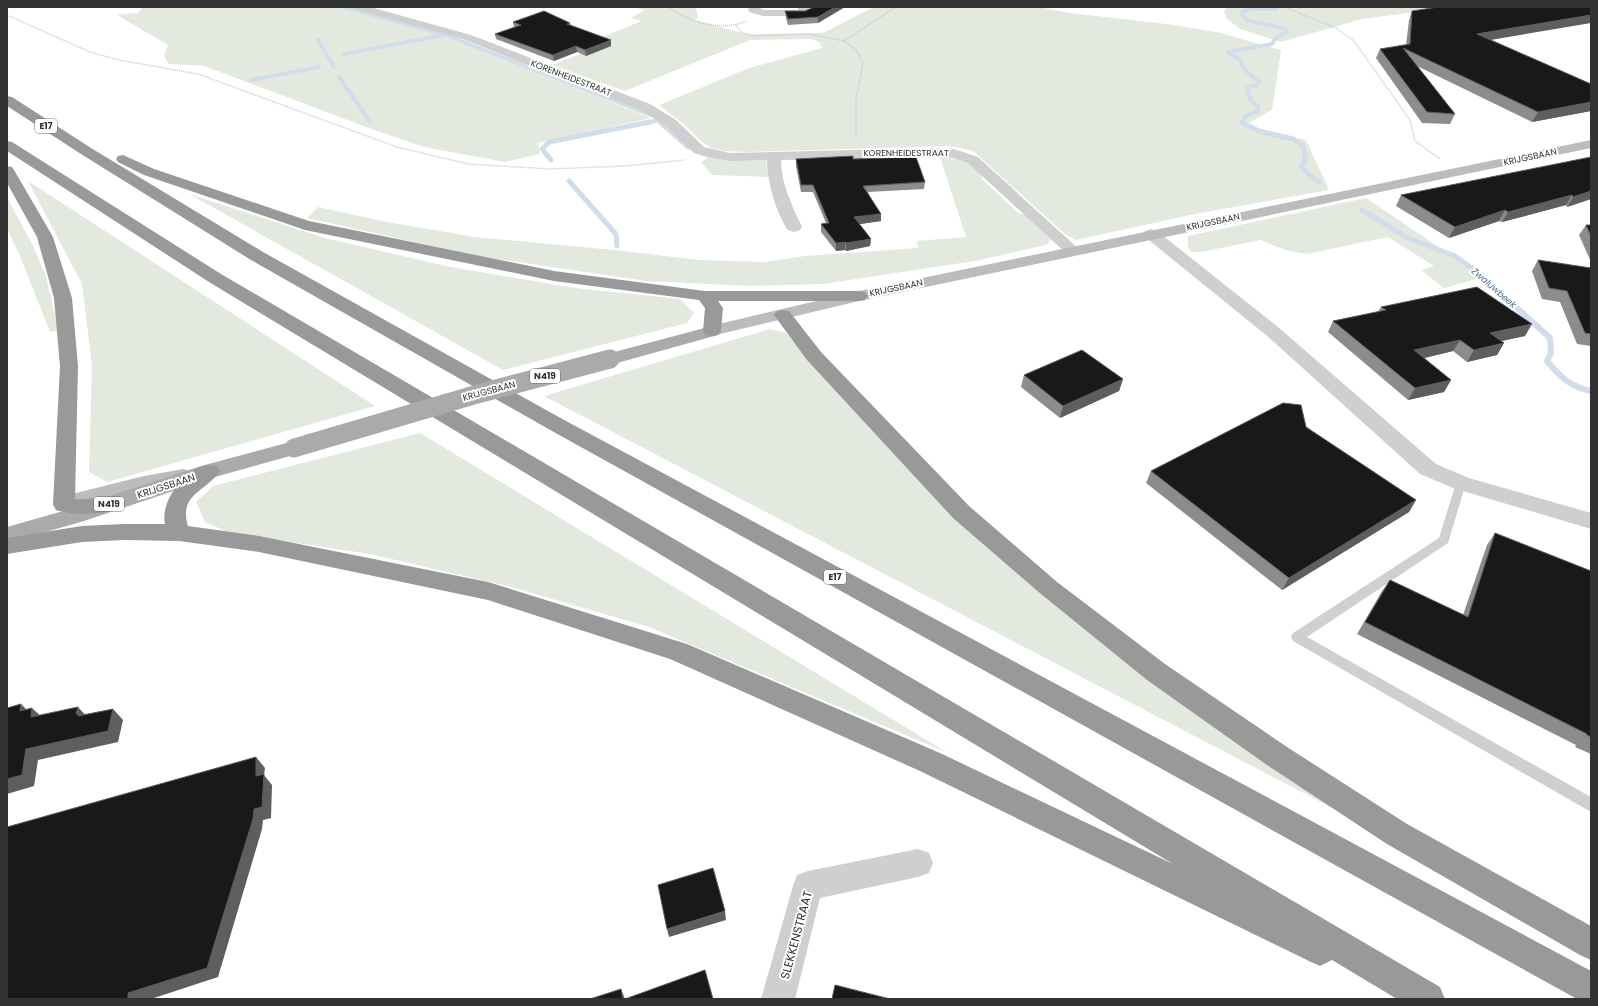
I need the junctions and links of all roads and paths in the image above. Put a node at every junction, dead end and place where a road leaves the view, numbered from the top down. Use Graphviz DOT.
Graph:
graph roads {
  1 [pos="358,7"];
  2 [pos="669,7"];
  3 [pos="753,7"];
  4 [pos="803,7"];
  5 [pos="896,7"];
  6 [pos="1284,7"];
  7 [pos="763,14"];
  8 [pos="7,15"];
  9 [pos="747,21"];
  10 [pos="736,26"];
  11 [pos="844,41"];
  12 [pos="7,100"];
  13 [pos="1591,144"];
  14 [pos="7,145"];
  15 [pos="86,151"];
  16 [pos="857,154"];
  17 [pos="717,155"];
  18 [pos="774,155"];
  19 [pos="7,170"];
  20 [pos="1460,171"];
  21 [pos="794,227"];
  22 [pos="1152,234"];
  23 [pos="1073,251"];
  24 [pos="705,296"];
  25 [pos="859,296"];
  26 [pos="782,315"];
  27 [pos="712,330"];
  28 [pos="209,471"];
  29 [pos="1461,483"];
  30 [pos="114,503"];
  31 [pos="64,504"];
  32 [pos="7,520"];
  33 [pos="1591,521"];
  34 [pos="179,533"];
  35 [pos="7,535"];
  36 [pos="7,546"];
  37 [pos="1591,805"];
  38 [pos="918,863"];
  39 [pos="1591,944"];
  40 [pos="1591,989"];
  41 [pos="778,999"];
  42 [pos="1422,999"];
  43 [pos="1428,999"];
  1 -- 17 [label="street, KORENHEIDESTRAAT"];
  2 -- 10 [label="path"];
  3 -- 7 [label="street"];
  4 -- 7 [label="street"];
  5 -- 11 [label="path"];
  6 -- 20 [label="path"];
  7 -- 9 [label="street"];
  8 -- 17 [label="path"];
  9 -- 10 [label="path"];
  10 -- 11 [label="path"];
  11 -- 16 [label="path"];
  12 -- 15 [label="highway, E17"];
  13 -- 20 [label="main road, KRIJGSBAAN / N419"];
  14 -- 43 [label="highway"];
  15 -- 24 [label="highway"];
  15 -- 40 [label="highway, E17"];
  16 -- 18 [label="street, KORENHEIDESTRAAT"];
  16 -- 23 [label="street, KORENHEIDESTRAAT"];
  17 -- 18 [label="street, KORENHEIDESTRAAT"];
  18 -- 21 [label="street"];
  19 -- 31 [label="highway"];
  20 -- 22 [label="main road, KRIJGSBAAN / N419"];
  22 -- 23 [label="main road, KRIJGSBAAN / N419"];
  22 -- 29 [label="street"];
  23 -- 25 [label="main road, KRIJGSBAAN / N419"];
  24 -- 25 [label="highway"];
  24 -- 27 [label="highway"];
  25 -- 26 [label="main road, KRIJGSBAAN / N419"];
  26 -- 27 [label="main road, KRIJGSBAAN / N419"];
  26 -- 39 [label="highway"];
  27 -- 28 [label="main road, KRIJGSBAAN / N419, bridge"];
  28 -- 30 [label="main road, KRIJGSBAAN / N419"];
  28 -- 31 [label="main road, KRIJGSBAAN / N419"];
  28 -- 34 [label="highway"];
  29 -- 33 [label="street"];
  29 -- 37 [label="lane"];
  30 -- 31 [label="highway"];
  30 -- 35 [label="main road, KRIJGSBAAN / N419"];
  31 -- 32 [label="main road, KRIJGSBAAN / N419"];
  34 -- 36 [label="highway"];
  34 -- 42 [label="highway"];
  38 -- 41 [label="street, SLEKKENSTRAAT"];
}
